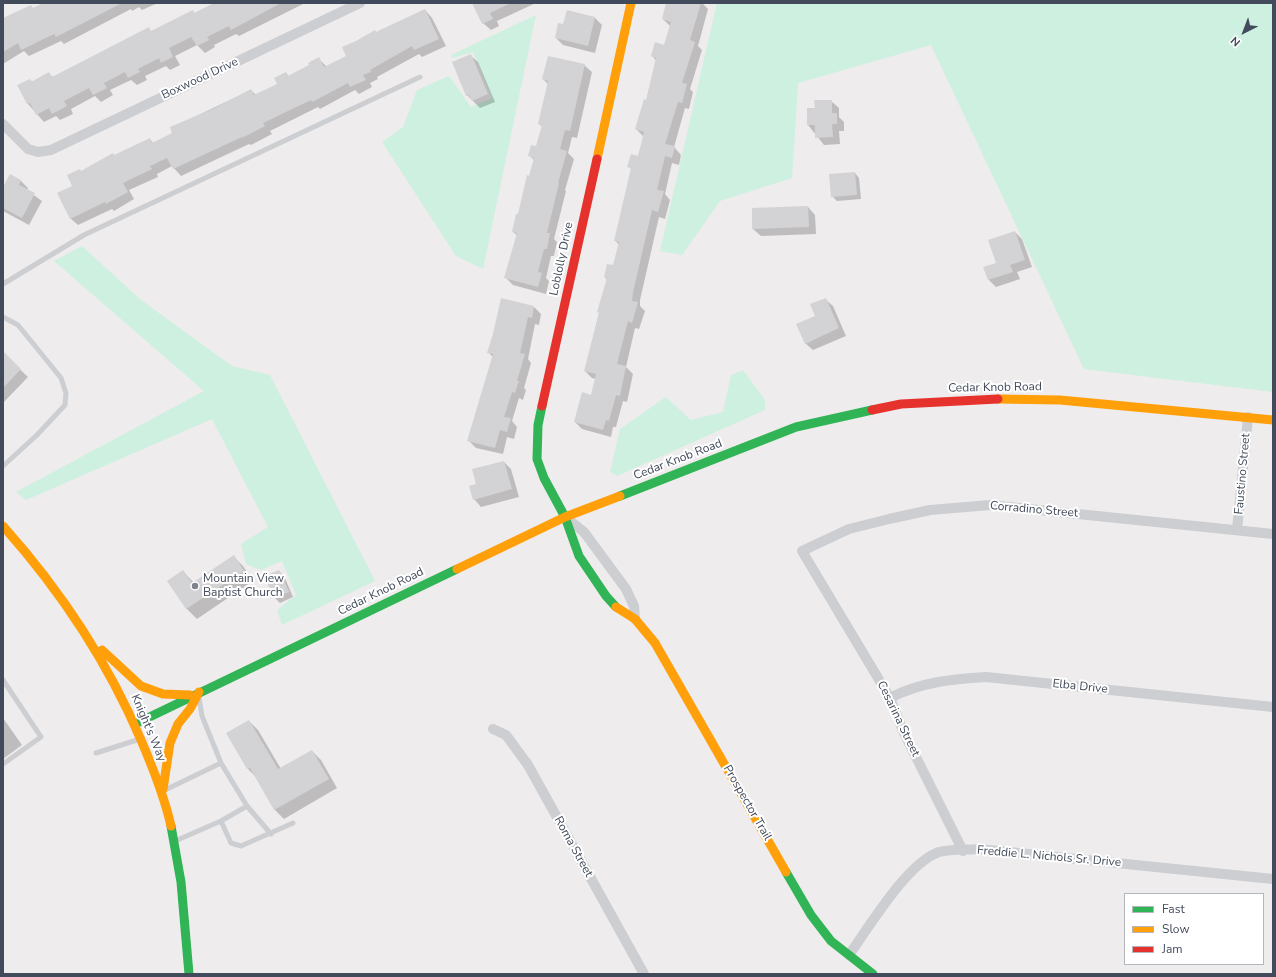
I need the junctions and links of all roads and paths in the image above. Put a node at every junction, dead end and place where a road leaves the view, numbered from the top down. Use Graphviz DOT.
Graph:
graph roads {
  1 [pos="360,3"];
  2 [pos="631,3"];
  3 [pos="420,77"];
  4 [pos="3,124"];
  5 [pos="3,284"];
  6 [pos="3,317"];
  7 [pos="1248,417"];
  8 [pos="1273,420"];
  9 [pos="3,466"];
  10 [pos="565,517"];
  11 [pos="3,526"];
  12 [pos="1237,530"];
  13 [pos="1273,534"];
  14 [pos="802,551"];
  15 [pos="635,619"];
  16 [pos="94,643"];
  17 [pos="3,680"];
  18 [pos="195,694"];
  19 [pos="890,698"];
  20 [pos="1273,707"];
  21 [pos="135,724"];
  22 [pos="493,728"];
  23 [pos="141,738"];
  24 [pos="96,753"];
  25 [pos="221,763"];
  26 [pos="3,764"];
  27 [pos="162,792"];
  28 [pos="247,806"];
  29 [pos="221,820"];
  30 [pos="293,823"];
  31 [pos="271,834"];
  32 [pos="174,842"];
  33 [pos="963,851"];
  34 [pos="1273,879"];
  35 [pos="849,955"];
  36 [pos="189,974"];
  37 [pos="644,974"];
  38 [pos="873,974"];
  1 -- 4 [label="street, Boxwood Drive"];
  2 -- 10 [label="street, Loblolly Drive"];
  3 -- 5 [label="lane"];
  6 -- 9 [label="lane"];
  7 -- 8 [label="street, Cedar Knob Road"];
  7 -- 10 [label="street, Cedar Knob Road"];
  7 -- 12 [label="street, Faustino Street"];
  10 -- 15 [label="street, Prospector Trail"];
  10 -- 15 [label="street, Prospector Trail"];
  10 -- 18 [label="street, Cedar Knob Road"];
  11 -- 16 [label="street, Knight's Way"];
  12 -- 13 [label="street, Corradino Street"];
  12 -- 14 [label="street, Corradino Street"];
  14 -- 19 [label="street, Cesarina Street"];
  15 -- 35 [label="street, Prospector Trail"];
  16 -- 18 [label="street"];
  16 -- 21 [label="street, Knight's Way"];
  17 -- 26 [label="lane"];
  18 -- 21 [label="street, Cedar Knob Road"];
  18 -- 25 [label="lane"];
  18 -- 27 [label="street"];
  19 -- 20 [label="street, Elba Drive"];
  19 -- 33 [label="street, Cesarina Street"];
  21 -- 23 [label="street, Knight's Way"];
  22 -- 37 [label="street, Roma Street"];
  23 -- 24 [label="lane"];
  23 -- 27 [label="street, Knight's Way"];
  25 -- 27 [label="lane"];
  25 -- 28 [label="lane"];
  27 -- 32 [label="street, Knight's Way"];
  28 -- 29 [label="lane"];
  28 -- 31 [label="lane"];
  29 -- 31 [label="lane"];
  29 -- 32 [label="lane"];
  30 -- 31 [label="lane"];
  32 -- 36 [label="street, Knight's Way"];
  33 -- 34 [label="street, Freddie L. Nichols Sr. Drive"];
  33 -- 35 [label="street, Freddie L. Nichols Sr. Drive"];
  35 -- 38 [label="street, Prospector Trail"];
}
